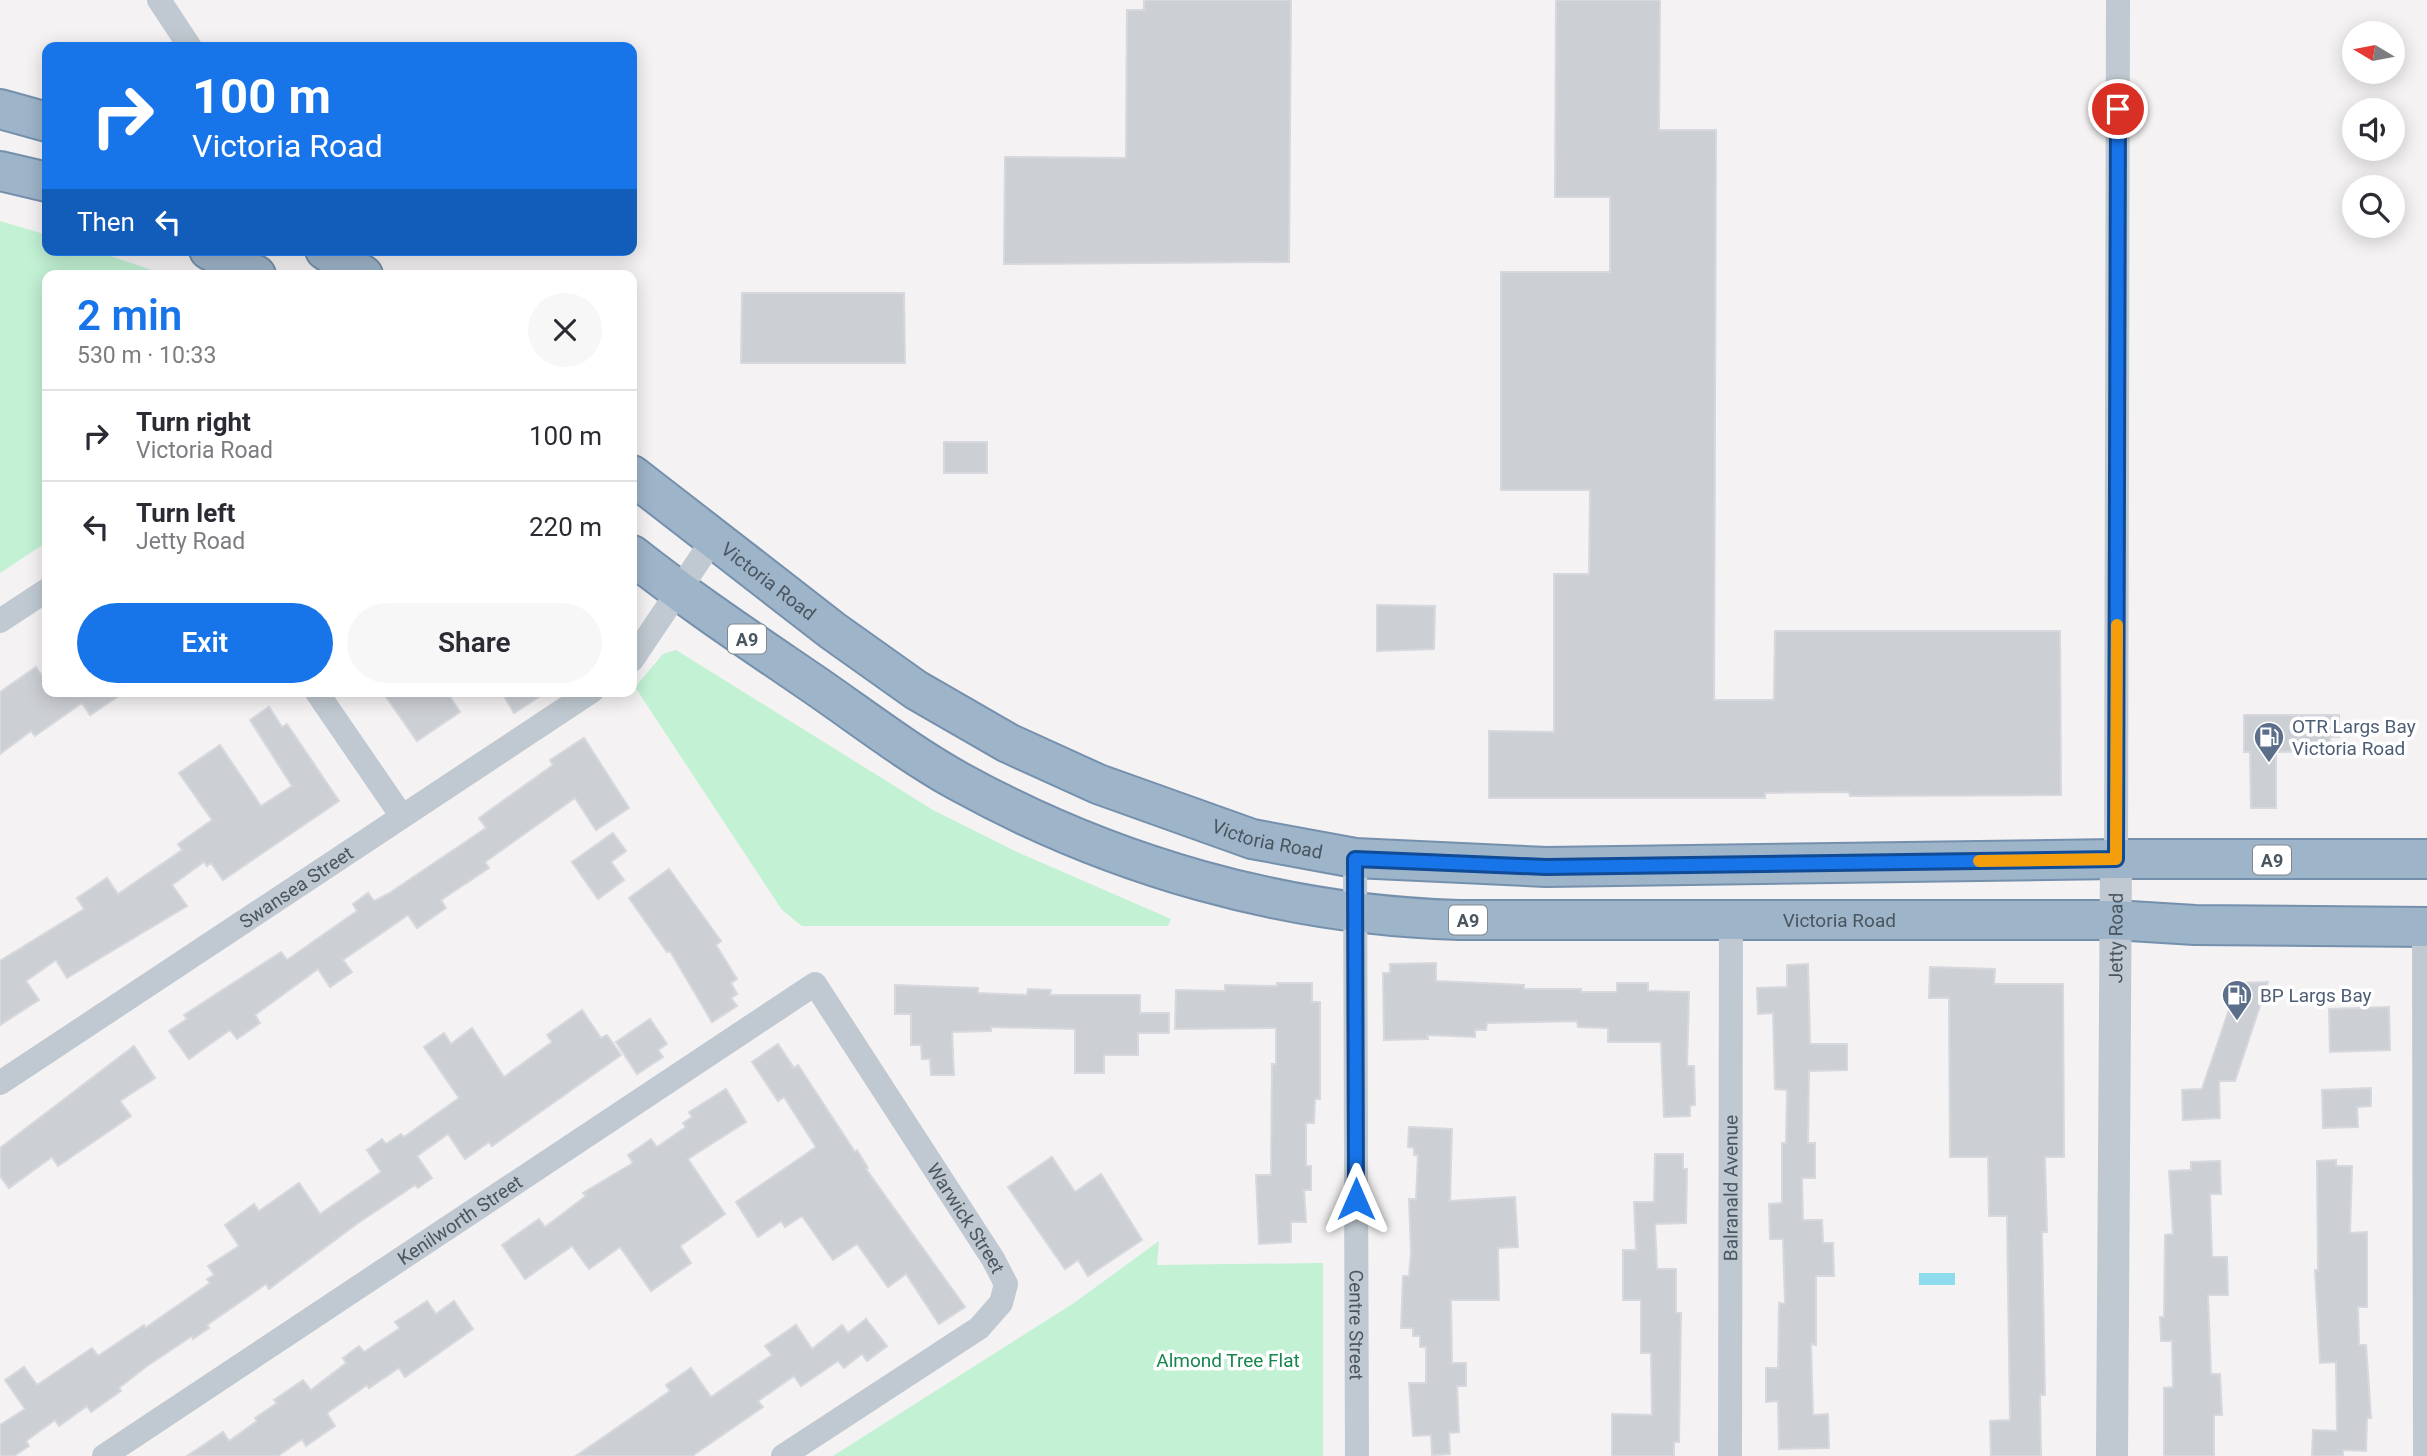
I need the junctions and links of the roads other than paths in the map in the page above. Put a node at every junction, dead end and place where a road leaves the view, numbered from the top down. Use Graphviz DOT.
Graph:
graph roads {
  1 [pos="159,0"];
  2 [pos="2118,0"];
  3 [pos="187,42"];
  4 [pos="0,109"];
  5 [pos="42,121"];
  6 [pos="0,171"];
  7 [pos="42,181"];
  8 [pos="220,256"];
  9 [pos="334,256"];
  10 [pos="247,270"];
  11 [pos="355,270"];
  12 [pos="637,479"];
  13 [pos="714,538"];
  14 [pos="637,559"];
  15 [pos="678,591"];
  16 [pos="42,593"];
  17 [pos="0,621"];
  18 [pos="637,652"];
  19 [pos="320,697"];
  20 [pos="583,697"];
  21 [pos="401,815"];
  22 [pos="1355,859"];
  23 [pos="2116,859"];
  24 [pos="2427,859"];
  25 [pos="1355,913"];
  26 [pos="2114,920"];
  27 [pos="1731,921"];
  28 [pos="2425,927"];
  29 [pos="815,984"];
  30 [pos="0,1083"];
  31 [pos="104,1456"];
  32 [pos="783,1456"];
  33 [pos="1357,1456"];
  34 [pos="1730,1456"];
  35 [pos="2112,1456"];
  36 [pos="2425,1456"];
  1 -- 3 [label="street"];
  2 -- 23 [label="street, Jetty Road"];
  4 -- 5 [label="highway"];
  6 -- 7 [label="highway"];
  8 -- 10 [label="highway"];
  9 -- 11 [label="highway"];
  12 -- 13 [label="highway, Victoria Road / A9"];
  13 -- 15 [label="street"];
  13 -- 22 [label="highway, Victoria Road / A9"];
  14 -- 15 [label="highway, Victoria Road / A9"];
  15 -- 18 [label="street"];
  15 -- 25 [label="highway, Victoria Road / A9"];
  16 -- 17 [label="street"];
  19 -- 21 [label="street"];
  20 -- 21 [label="street, Swansea Street"];
  21 -- 30 [label="street, Swansea Street"];
  22 -- 23 [label="highway, Victoria Road / A9"];
  22 -- 25 [label="street, Centre Street"];
  23 -- 24 [label="highway, Victoria Road / A9"];
  23 -- 26 [label="street, Jetty Road"];
  25 -- 27 [label="highway, Victoria Road / A9"];
  25 -- 33 [label="street, Centre Street"];
  26 -- 27 [label="highway, Victoria Road / A9"];
  26 -- 28 [label="highway, Victoria Road / A9"];
  26 -- 35 [label="street, Jetty Road"];
  27 -- 34 [label="street, Balranald Avenue"];
  28 -- 36 [label="street"];
  29 -- 31 [label="street, Kenilworth Street"];
  29 -- 32 [label="street, Warwick Street"];
}
